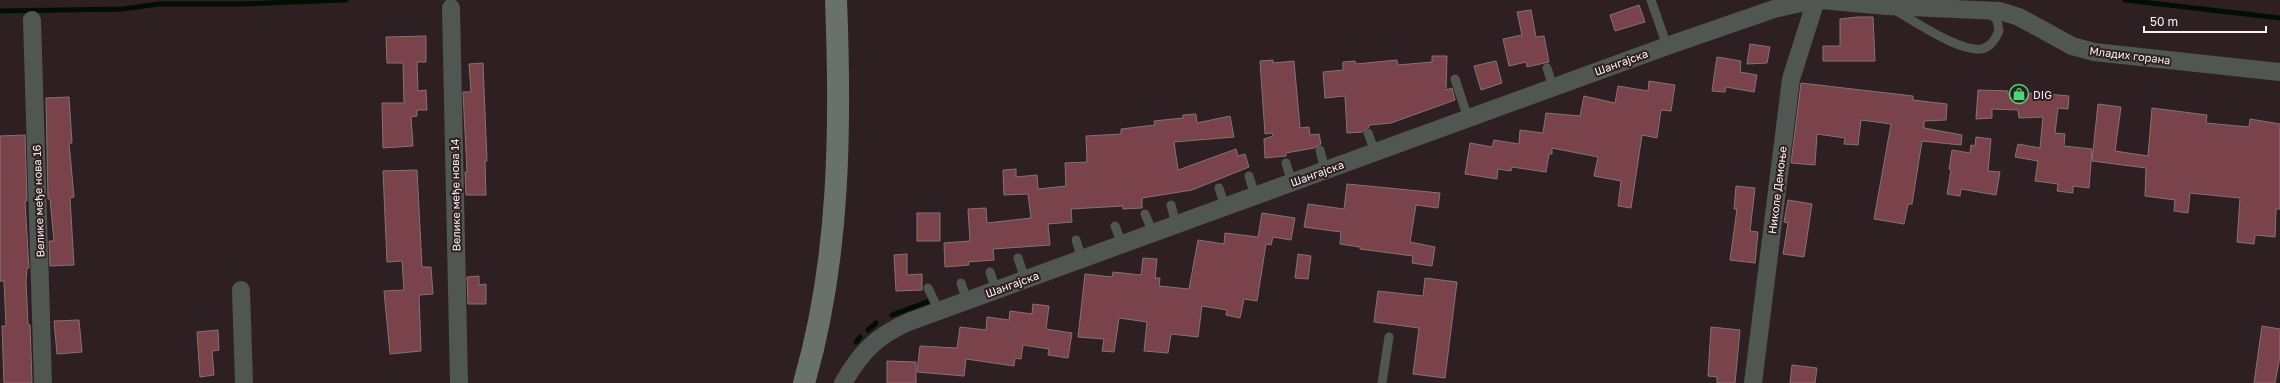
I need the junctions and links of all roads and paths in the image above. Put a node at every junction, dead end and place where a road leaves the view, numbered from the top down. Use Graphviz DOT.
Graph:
graph roads {
  1 [pos="836,0"];
  2 [pos="1651,0"];
  3 [pos="1815,0"];
  4 [pos="1820,0"];
  5 [pos="1887,6"];
  6 [pos="451,8"];
  7 [pos="1982,10"];
  8 [pos="32,20"];
  9 [pos="1667,46"];
  10 [pos="1547,68"];
  11 [pos="2280,72"];
  12 [pos="1454,79"];
  13 [pos="1553,87"];
  14 [pos="1468,118"];
  15 [pos="1368,133"];
  16 [pos="1320,150"];
  17 [pos="1375,152"];
  18 [pos="1286,163"];
  19 [pos="1325,170"];
  20 [pos="1249,176"];
  21 [pos="1292,182"];
  22 [pos="1219,188"];
  23 [pos="1255,196"];
  24 [pos="1171,205"];
  25 [pos="1225,207"];
  26 [pos="1145,214"];
  27 [pos="1176,224"];
  28 [pos="1115,226"];
  29 [pos="1153,233"];
  30 [pos="1076,240"];
  31 [pos="1122,244"];
  32 [pos="1018,258"];
  33 [pos="1082,258"];
  34 [pos="990,272"];
  35 [pos="1025,279"];
  36 [pos="961,283"];
  37 [pos="928,288"];
  38 [pos="241,290"];
  39 [pos="996,290"];
  40 [pos="967,300"];
  41 [pos="939,311"];
  42 [pos="1389,337"];
  43 [pos="43,383"];
  44 [pos="244,383"];
  45 [pos="459,383"];
  46 [pos="804,383"];
  47 [pos="843,383"];
  48 [pos="1382,383"];
  49 [pos="1753,383"];
  1 -- 46 [label="main road"];
  2 -- 9 [label="lane"];
  3 -- 9 [label="street, Шангајска"];
  3 -- 49 [label="street, Николе Демоње"];
  4 -- 5 [label="street, Младих горана"];
  5 -- 7 [label="street, Младих горана"];
  5 -- 7 [label="lane"];
  6 -- 45 [label="street, Велике међе нова 14"];
  7 -- 11 [label="street, Младих горана"];
  8 -- 43 [label="street, Велике међе нова 16"];
  9 -- 13 [label="street, Шангајска"];
  10 -- 13 [label="lane"];
  12 -- 14 [label="lane"];
  13 -- 14 [label="street, Шангајска"];
  14 -- 17 [label="street, Шангајска"];
  15 -- 17 [label="lane"];
  16 -- 19 [label="lane"];
  17 -- 19 [label="street, Шангајска"];
  18 -- 21 [label="lane"];
  19 -- 21 [label="street, Шангајска"];
  20 -- 23 [label="lane"];
  21 -- 23 [label="street, Шангајска"];
  22 -- 25 [label="lane"];
  23 -- 25 [label="street, Шангајска"];
  24 -- 27 [label="lane"];
  25 -- 27 [label="street, Шангајска"];
  26 -- 29 [label="lane"];
  27 -- 29 [label="street, Шангајска"];
  28 -- 31 [label="lane"];
  29 -- 31 [label="street, Шангајска"];
  30 -- 33 [label="lane"];
  31 -- 33 [label="street, Шангајска"];
  32 -- 35 [label="lane"];
  33 -- 35 [label="street, Шангајска"];
  34 -- 39 [label="lane"];
  35 -- 39 [label="street, Шангајска"];
  36 -- 40 [label="lane"];
  37 -- 41 [label="lane"];
  38 -- 44 [label="street"];
  39 -- 40 [label="street, Шангајска"];
  40 -- 41 [label="street, Шангајска"];
  41 -- 47 [label="street, Шангајска"];
  42 -- 48 [label="lane"];
}
